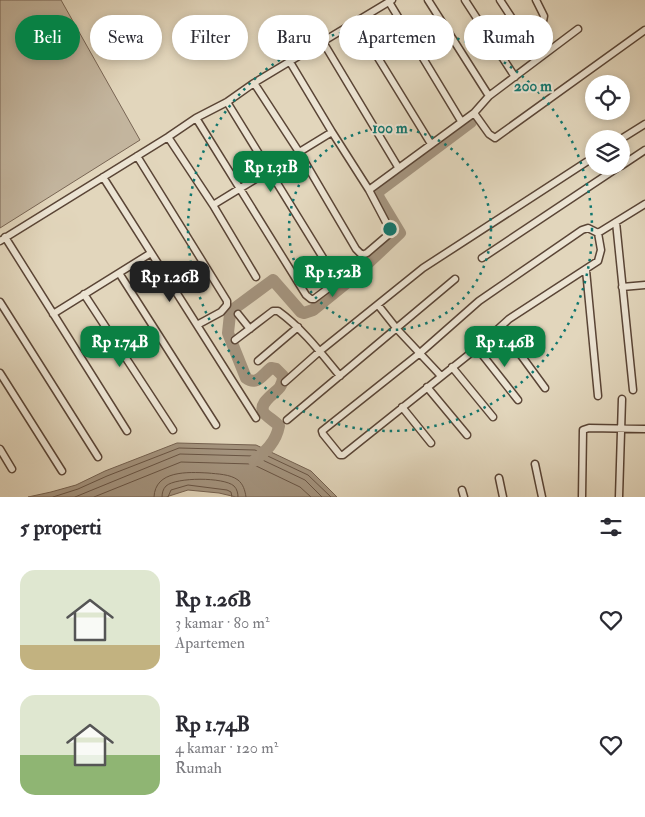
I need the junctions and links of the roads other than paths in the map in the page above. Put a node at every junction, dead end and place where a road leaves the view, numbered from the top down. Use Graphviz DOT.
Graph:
graph roads {
  1 [pos="428,0"];
  2 [pos="465,0"];
  3 [pos="500,0"];
  4 [pos="536,0"];
  5 [pos="391,1"];
  6 [pos="368,15"];
  7 [pos="475,15"];
  8 [pos="510,15"];
  9 [pos="543,15"];
  10 [pos="578,29"];
  11 [pos="645,30"];
  12 [pos="329,52"];
  13 [pos="293,60"];
  14 [pos="379,60"];
  15 [pos="503,60"];
  16 [pos="290,62"];
  17 [pos="515,77"];
  18 [pos="254,83"];
  19 [pos="489,96"];
  20 [pos="227,102"];
  21 [pos="474,113"];
  22 [pos="196,118"];
  23 [pos="462,121"];
  24 [pos="645,124"];
  25 [pos="332,132"];
  26 [pos="630,133"];
  27 [pos="168,137"];
  28 [pos="431,144"];
  29 [pos="645,150"];
  30 [pos="299,152"];
  31 [pos="137,156"];
  32 [pos="630,160"];
  33 [pos="585,163"];
  34 [pos="398,167"];
  35 [pos="270,171"];
  36 [pos="607,175"];
  37 [pos="103,177"];
  38 [pos="240,189"];
  39 [pos="369,190"];
  40 [pos="645,204"];
  41 [pos="213,205"];
  42 [pos="616,222"];
  43 [pos="598,233"];
  44 [pos="2,239"];
  45 [pos="151,253"];
  46 [pos="482,258"];
  47 [pos="586,270"];
  48 [pos="119,273"];
  49 [pos="256,277"];
  50 [pos="455,279"];
  51 [pos="645,285"];
  52 [pos="622,287"];
  53 [pos="84,294"];
  54 [pos="0,302"];
  55 [pos="378,305"];
  56 [pos="53,314"];
  57 [pos="238,314"];
  58 [pos="197,325"];
  59 [pos="298,327"];
  60 [pos="500,328"];
  61 [pos="250,329"];
  62 [pos="397,329"];
  63 [pos="236,340"];
  64 [pos="477,348"];
  65 [pos="320,351"];
  66 [pos="420,353"];
  67 [pos="258,361"];
  68 [pos="452,367"];
  69 [pos="0,373"];
  70 [pos="340,376"];
  71 [pos="441,376"];
  72 [pos="285,382"];
  73 [pos="427,387"];
  74 [pos="545,388"];
  75 [pos="633,390"];
  76 [pos="598,396"];
  77 [pos="622,399"];
  78 [pos="518,400"];
  79 [pos="402,407"];
  80 [pos="493,417"];
  81 [pos="256,418"];
  82 [pos="287,420"];
  83 [pos="216,425"];
  84 [pos="621,429"];
  85 [pos="645,429"];
  86 [pos="173,430"];
  87 [pos="127,431"];
  88 [pos="467,435"];
  89 [pos="431,443"];
  90 [pos="0,449"];
  91 [pos="98,457"];
  92 [pos="535,464"];
  93 [pos="12,469"];
  94 [pos="62,471"];
  95 [pos="499,478"];
  96 [pos="503,497"];
  97 [pos="542,497"];
  98 [pos="582,497"];
  99 [pos="619,497"];
  1 -- 19 [label="street"];
  2 -- 7 [label="street"];
  3 -- 8 [label="street"];
  4 -- 9 [label="street"];
  5 -- 6 [label="street"];
  5 -- 23 [label="street"];
  10 -- 17 [label="street"];
  11 -- 21 [label="street"];
  12 -- 34 [label="street"];
  13 -- 16 [label="street"];
  14 -- 28 [label="street"];
  15 -- 17 [label="street"];
  16 -- 18 [label="street"];
  16 -- 25 [label="street"];
  17 -- 19 [label="street"];
  18 -- 20 [label="street"];
  18 -- 30 [label="street"];
  19 -- 21 [label="street"];
  20 -- 22 [label="street"];
  20 -- 35 [label="street"];
  21 -- 23 [label="street"];
  22 -- 27 [label="street"];
  22 -- 38 [label="street"];
  23 -- 28 [label="street"];
  24 -- 26 [label="street"];
  25 -- 30 [label="street"];
  25 -- 39 [label="street"];
  27 -- 31 [label="street"];
  27 -- 41 [label="street"];
  28 -- 34 [label="street"];
  29 -- 32 [label="street"];
  30 -- 35 [label="street"];
  30 -- 39 [label="street"];
  31 -- 37 [label="street"];
  31 -- 58 [label="street"];
  33 -- 55 [label="street"];
  34 -- 39 [label="street"];
  35 -- 38 [label="street"];
  35 -- 38 [label="street"];
  36 -- 46 [label="street"];
  37 -- 44 [label="street"];
  37 -- 45 [label="street"];
  38 -- 41 [label="street"];
  40 -- 42 [label="street"];
  41 -- 49 [label="street"];
  42 -- 43 [label="street"];
  42 -- 52 [label="street"];
  43 -- 47 [label="street"];
  43 -- 66 [label="street"];
  44 -- 56 [label="street"];
  45 -- 48 [label="street"];
  45 -- 58 [label="street"];
  47 -- 60 [label="street"];
  47 -- 76 [label="street"];
  48 -- 53 [label="street"];
  48 -- 83 [label="street"];
  50 -- 62 [label="street"];
  51 -- 52 [label="street"];
  52 -- 75 [label="street"];
  53 -- 56 [label="street"];
  53 -- 86 [label="street"];
  54 -- 91 [label="street"];
  55 -- 62 [label="street"];
  55 -- 65 [label="street"];
  56 -- 87 [label="street"];
  57 -- 61 [label="street"];
  58 -- 81 [label="street"];
  59 -- 61 [label="street"];
  59 -- 65 [label="street"];
  59 -- 67 [label="street"];
  60 -- 64 [label="street"];
  60 -- 74 [label="street"];
  61 -- 63 [label="street"];
  62 -- 66 [label="street"];
  62 -- 70 [label="street"];
  64 -- 68 [label="street"];
  64 -- 78 [label="street"];
  65 -- 70 [label="street"];
  65 -- 72 [label="street"];
  66 -- 71 [label="street"];
  66 -- 79 [label="street"];
  68 -- 71 [label="street"];
  68 -- 80 [label="street"];
  69 -- 94 [label="street"];
  70 -- 82 [label="street"];
  71 -- 73 [label="street"];
  73 -- 79 [label="street"];
  73 -- 88 [label="street"];
  77 -- 84 [label="street"];
  79 -- 89 [label="street"];
  84 -- 85 [label="street"];
  84 -- 98 [label="street"];
  84 -- 99 [label="street"];
  90 -- 93 [label="street"];
  92 -- 97 [label="street"];
  95 -- 96 [label="street"];
}
